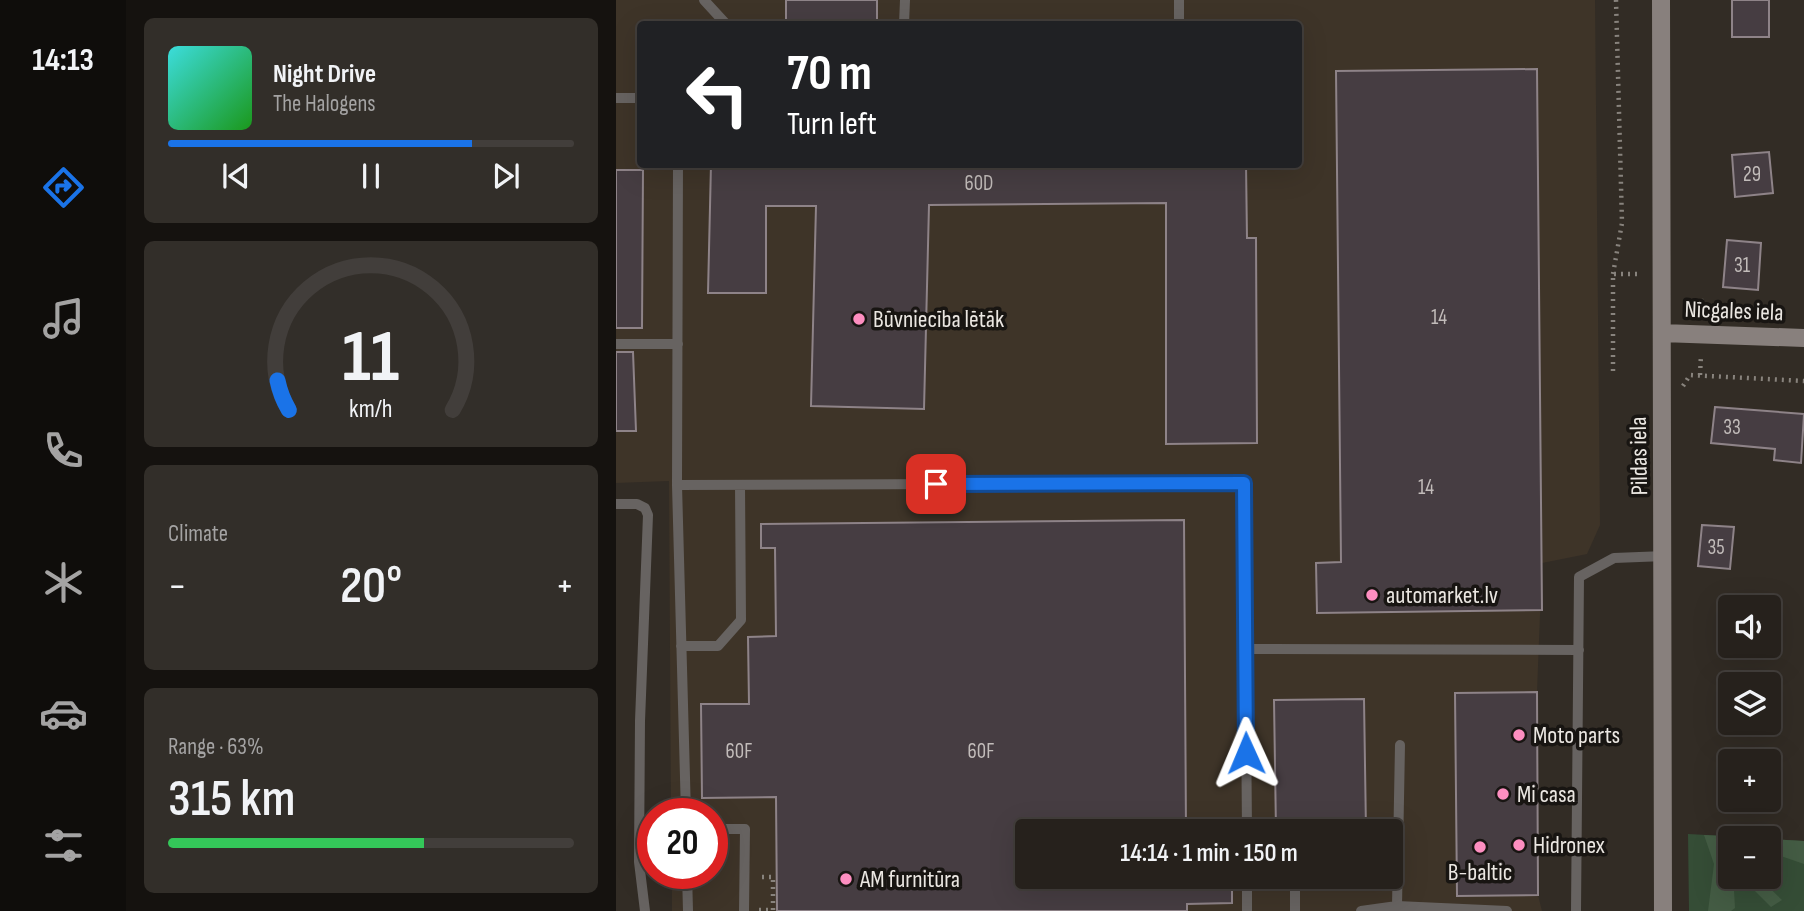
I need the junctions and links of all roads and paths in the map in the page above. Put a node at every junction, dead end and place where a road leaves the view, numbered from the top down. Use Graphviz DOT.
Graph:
graph roads {
  1 [pos="704,0"];
  2 [pos="905,0"];
  3 [pos="1179,0"];
  4 [pos="1616,0"];
  5 [pos="1661,0"];
  6 [pos="723,21"];
  7 [pos="904,21"];
  8 [pos="1179,21"];
  9 [pos="616,97"];
  10 [pos="637,99"];
  11 [pos="678,168"];
  12 [pos="1613,274"];
  13 [pos="1663,275"];
  14 [pos="1662,333"];
  15 [pos="1804,338"];
  16 [pos="616,344"];
  17 [pos="678,344"];
  18 [pos="1613,371"];
  19 [pos="1700,375"];
  20 [pos="1804,381"];
  21 [pos="677,485"];
  22 [pos="740,485"];
  23 [pos="616,504"];
  24 [pos="1665,556"];
  25 [pos="681,646"];
  26 [pos="1245,649"];
  27 [pos="1579,650"];
  28 [pos="1400,745"];
  29 [pos="686,798"];
  30 [pos="1247,819"];
  31 [pos="728,829"];
  32 [pos="687,889"];
  33 [pos="1247,889"];
  34 [pos="1295,889"];
  35 [pos="1397,906"];
  36 [pos="645,911"];
  37 [pos="688,911"];
  38 [pos="744,911"];
  39 [pos="1247,911"];
  40 [pos="1295,911"];
  41 [pos="1361,911"];
  42 [pos="1507,911"];
  43 [pos="1576,911"];
  44 [pos="1663,911"];
  1 -- 6 [label="lane"];
  2 -- 7 [label="lane"];
  3 -- 8 [label="lane"];
  4 -- 12 [label="path"];
  5 -- 13 [label="street, Pildas iela"];
  9 -- 10 [label="lane"];
  11 -- 17 [label="lane"];
  12 -- 13 [label="path"];
  12 -- 18 [label="path"];
  13 -- 14 [label="street, Pildas iela"];
  14 -- 15 [label="street, Nīcgales iela"];
  14 -- 24 [label="street, Pildas iela"];
  16 -- 17 [label="lane"];
  17 -- 21 [label="lane"];
  19 -- 20 [label="path"];
  21 -- 22 [label="lane"];
  21 -- 25 [label="lane"];
  22 -- 25 [label="lane"];
  22 -- 26 [label="lane"];
  23 -- 36 [label="lane"];
  24 -- 27 [label="lane"];
  24 -- 44 [label="street, Pildas iela"];
  25 -- 29 [label="lane"];
  26 -- 27 [label="lane"];
  26 -- 30 [label="lane"];
  27 -- 43 [label="lane"];
  28 -- 35 [label="lane"];
  31 -- 38 [label="lane"];
  32 -- 37 [label="lane"];
  33 -- 39 [label="lane"];
  34 -- 40 [label="lane"];
  35 -- 41 [label="lane"];
  35 -- 42 [label="lane"];
}
